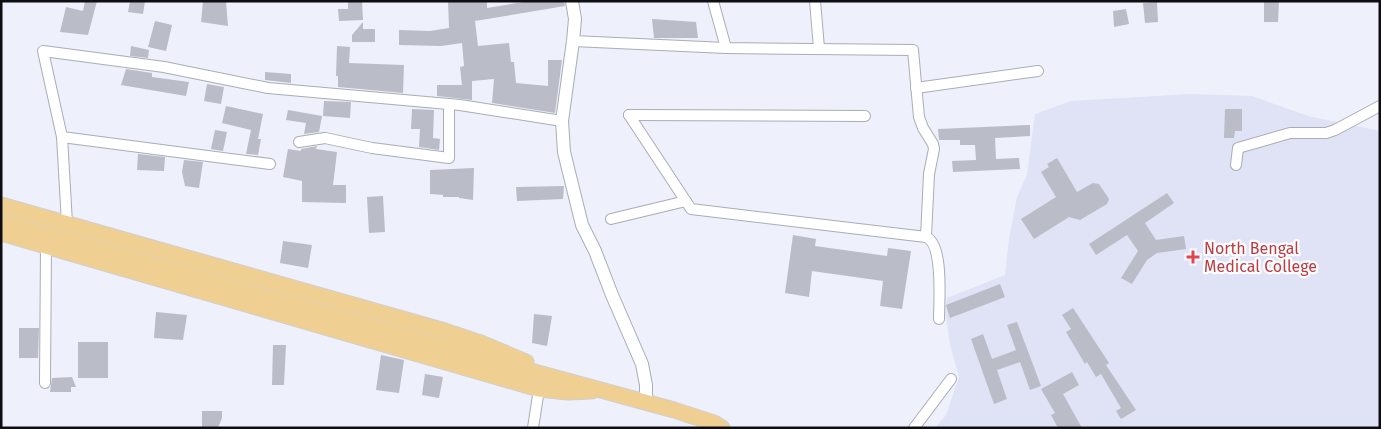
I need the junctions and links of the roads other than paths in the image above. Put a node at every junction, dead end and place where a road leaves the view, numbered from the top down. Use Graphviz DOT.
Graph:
graph roads {
  1 [pos="572,1"];
  2 [pos="713,1"];
  3 [pos="815,1"];
  4 [pos="573,42"];
  5 [pos="726,48"];
  6 [pos="819,48"];
  7 [pos="1038,71"];
  8 [pos="916,88"];
  9 [pos="448,104"];
  10 [pos="1380,106"];
  11 [pos="865,116"];
  12 [pos="562,121"];
  13 [pos="62,137"];
  14 [pos="299,142"];
  15 [pos="270,164"];
  16 [pos="1236,165"];
  17 [pos="686,201"];
  18 [pos="1,205"];
  19 [pos="611,218"];
  20 [pos="1,221"];
  21 [pos="67,223"];
  22 [pos="1,233"];
  23 [pos="926,237"];
  24 [pos="46,246"];
  25 [pos="939,319"];
  26 [pos="538,372"];
  27 [pos="951,379"];
  28 [pos="45,383"];
  29 [pos="539,389"];
  30 [pos="604,391"];
  31 [pos="646,402"];
  32 [pos="722,426"];
  33 [pos="532,428"];
  34 [pos="914,428"];
  1 -- 4 [label="street"];
  2 -- 5 [label="street"];
  3 -- 6 [label="street"];
  4 -- 5 [label="street"];
  4 -- 12 [label="street"];
  5 -- 6 [label="street"];
  6 -- 8 [label="street"];
  7 -- 8 [label="street"];
  8 -- 23 [label="street"];
  9 -- 12 [label="street"];
  9 -- 13 [label="street"];
  9 -- 14 [label="street"];
  10 -- 16 [label="street"];
  11 -- 17 [label="street"];
  12 -- 31 [label="street"];
  13 -- 15 [label="street"];
  13 -- 21 [label="street"];
  17 -- 19 [label="street"];
  17 -- 23 [label="street"];
  18 -- 21 [label="main road"];
  20 -- 26 [label="main road"];
  21 -- 26 [label="main road"];
  22 -- 24 [label="main road"];
  23 -- 25 [label="street"];
  24 -- 28 [label="street"];
  24 -- 29 [label="main road"];
  26 -- 30 [label="main road"];
  27 -- 34 [label="street"];
  29 -- 30 [label="main road"];
  29 -- 33 [label="street"];
  30 -- 31 [label="main road"];
  31 -- 32 [label="main road"];
}
